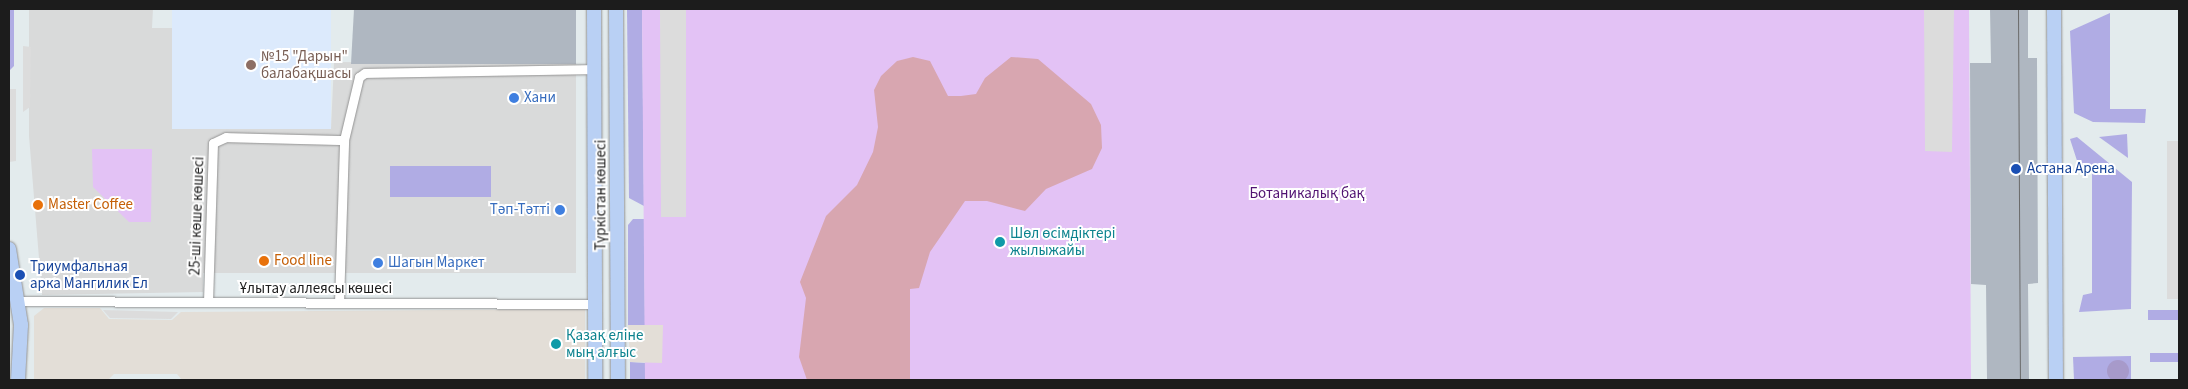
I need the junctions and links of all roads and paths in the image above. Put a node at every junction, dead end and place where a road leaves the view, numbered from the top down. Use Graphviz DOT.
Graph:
graph roads {
  1 [pos="594,9"];
  2 [pos="616,9"];
  3 [pos="2054,9"];
  4 [pos="594,69"];
  5 [pos="344,140"];
  6 [pos="9,249"];
  7 [pos="10,272"];
  8 [pos="17,301"];
  9 [pos="208,302"];
  10 [pos="339,303"];
  11 [pos="595,304"];
  12 [pos="618,313"];
  13 [pos="595,376"];
  14 [pos="18,380"];
  15 [pos="618,380"];
  16 [pos="2056,380"];
  1 -- 4 [label="main road, Түркістан көшесі"];
  2 -- 12 [label="main road, Түркістан көшесі"];
  3 -- 16 [label="main road"];
  4 -- 5 [label="street"];
  4 -- 11 [label="main road, Түркістан көшесі"];
  5 -- 9 [label="street, 25-ші көше көшесі"];
  5 -- 10 [label="street"];
  6 -- 7 [label="main road"];
  7 -- 8 [label="main road"];
  8 -- 9 [label="street, Ұлытау аллеясы көшесі"];
  8 -- 14 [label="main road"];
  9 -- 10 [label="street, Ұлытау аллеясы көшесі"];
  10 -- 11 [label="street, Ұлытау аллеясы көшесі"];
  11 -- 12 [label="main road"];
  11 -- 13 [label="main road, Түркістан көшесі"];
  12 -- 15 [label="main road, Түркістан көшесі"];
  13 -- 15 [label="main road"];
}
